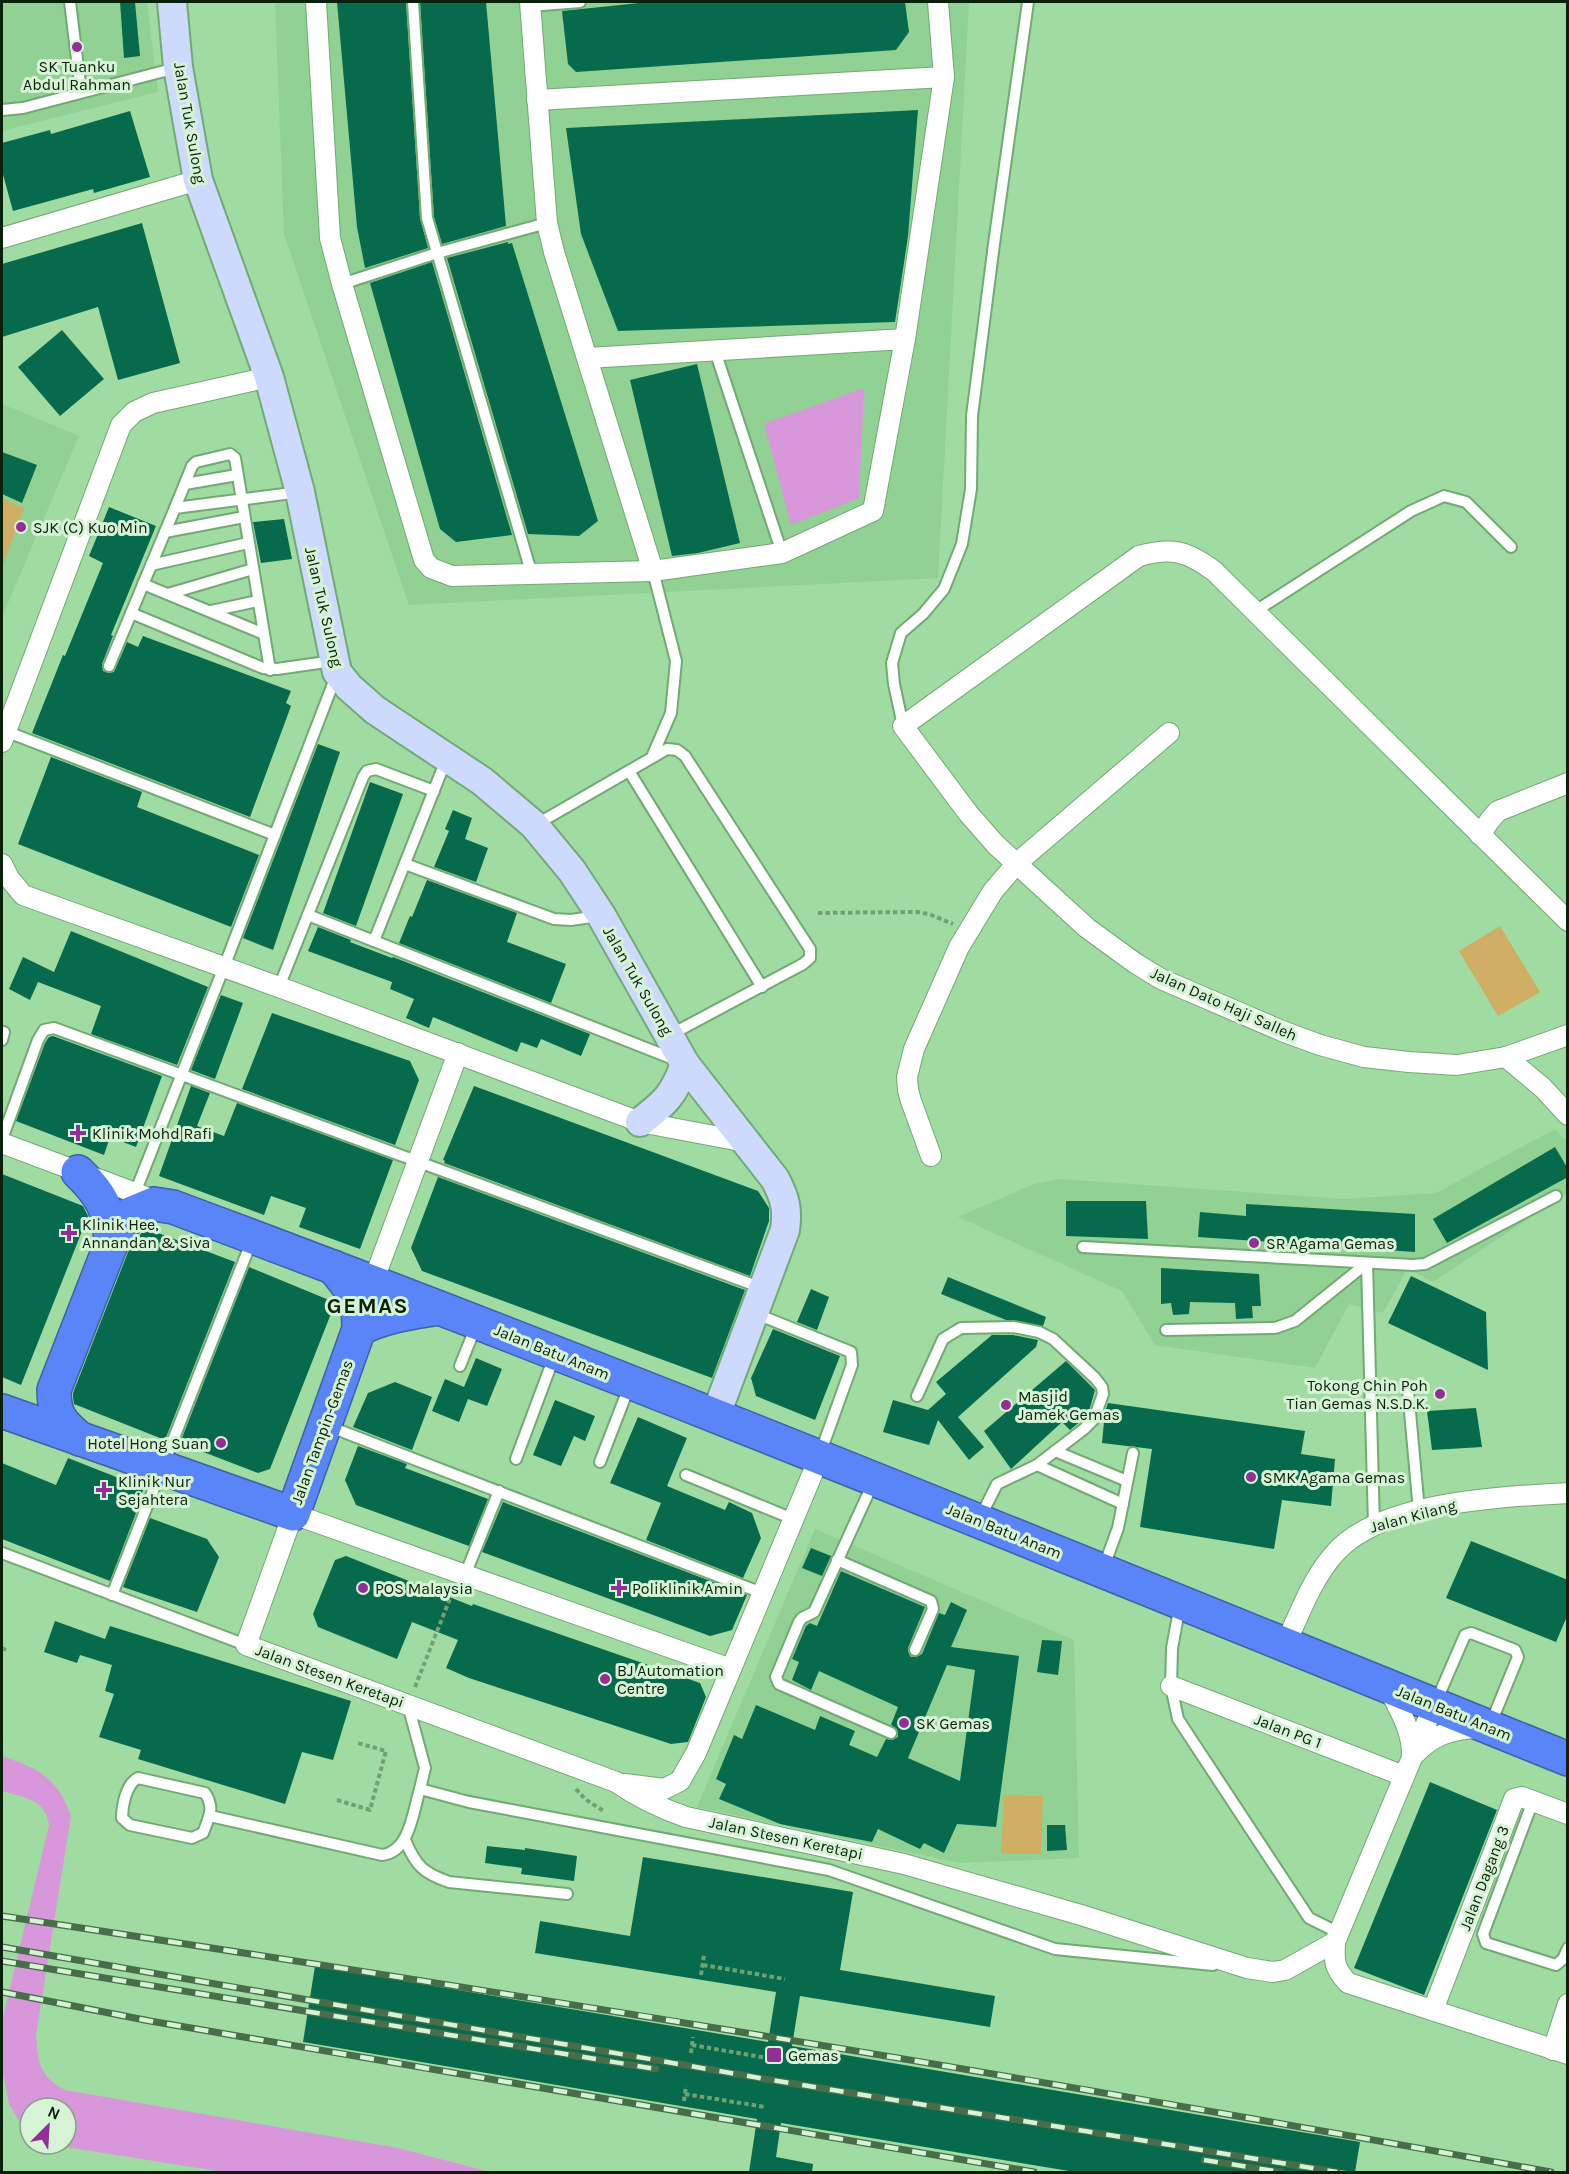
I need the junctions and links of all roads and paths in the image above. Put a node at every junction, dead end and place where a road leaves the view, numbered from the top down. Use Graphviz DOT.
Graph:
graph roads {
  1 [pos="70,2"];
  2 [pos="172,2"];
  3 [pos="316,2"];
  4 [pos="413,2"];
  5 [pos="580,2"];
  6 [pos="938,2"];
  7 [pos="1028,2"];
  8 [pos="530,4"];
  9 [pos="178,67"];
  10 [pos="944,77"];
  11 [pos="81,92"];
  12 [pos="537,100"];
  13 [pos="2,110"];
  14 [pos="198,180"];
  15 [pos="547,224"];
  16 [pos="2,238"];
  17 [pos="437,254"];
  18 [pos="342,284"];
  19 [pos="905,339"];
  20 [pos="715,351"];
  21 [pos="587,358"];
  22 [pos="269,377"];
  23 [pos="237,475"];
  24 [pos="185,483"];
  25 [pos="300,492"];
  26 [pos="241,499"];
  27 [pos="175,508"];
  28 [pos="244,517"];
  29 [pos="165,532"];
  30 [pos="248,543"];
  31 [pos="1511,547"];
  32 [pos="782,553"];
  33 [pos="151,565"];
  34 [pos="252,569"];
  35 [pos="653,571"];
  36 [pos="532,575"];
  37 [pos="143,584"];
  38 [pos="168,594"];
  39 [pos="258,601"];
  40 [pos="211,612"];
  41 [pos="1254,612"];
  42 [pos="131,613"];
  43 [pos="264,634"];
  44 [pos="109,666"];
  45 [pos="335,666"];
  46 [pos="270,670"];
  47 [pos="903,726"];
  48 [pos="1169,733"];
  49 [pos="3,737"];
  50 [pos="447,757"];
  51 [pos="652,757"];
  52 [pos="628,771"];
  53 [pos="1568,783"];
  54 [pos="434,791"];
  55 [pos="534,825"];
  56 [pos="275,835"];
  57 [pos="1480,835"];
  58 [pos="1017,863"];
  59 [pos="2,864"];
  60 [pos="405,864"];
  61 [pos="818,913"];
  62 [pos="308,915"];
  63 [pos="601,915"];
  64 [pos="1568,921"];
  65 [pos="957,925"];
  66 [pos="374,941"];
  67 [pos="224,967"];
  68 [pos="279,987"];
  69 [pos="762,987"];
  70 [pos="669,1035"];
  71 [pos="1568,1035"];
  72 [pos="458,1053"];
  73 [pos="1506,1057"];
  74 [pos="685,1064"];
  75 [pos="182,1074"];
  76 [pos="1568,1115"];
  77 [pos="640,1122"];
  78 [pos="2,1141"];
  79 [pos="746,1142"];
  80 [pos="931,1156"];
  81 [pos="418,1161"];
  82 [pos="78,1172"];
  83 [pos="135,1193"];
  84 [pos="1556,1196"];
  85 [pos="173,1207"];
  86 [pos="253,1237"];
  87 [pos="111,1244"];
  88 [pos="1083,1247"];
  89 [pos="1367,1263"];
  90 [pos="333,1267"];
  91 [pos="373,1282"];
  92 [pos="759,1300"];
  93 [pos="438,1308"];
  94 [pos="477,1323"];
  95 [pos="359,1329"];
  96 [pos="1166,1330"];
  97 [pos="555,1354"];
  98 [pos="460,1366"];
  99 [pos="631,1384"];
  100 [pos="54,1390"];
  101 [pos="1408,1390"];
  102 [pos="917,1396"];
  103 [pos="2,1410"];
  104 [pos="715,1417"];
  105 [pos="325,1425"];
  106 [pos="80,1439"];
  107 [pos="1055,1451"];
  108 [pos="1133,1453"];
  109 [pos="819,1458"];
  110 [pos="516,1459"];
  111 [pos="600,1462"];
  112 [pos="1037,1465"];
  113 [pos="160,1468"];
  114 [pos="686,1474"];
  115 [pos="875,1480"];
  116 [pos="1127,1481"];
  117 [pos="499,1491"];
  118 [pos="1568,1493"];
  119 [pos="1123,1504"];
  120 [pos="1419,1511"];
  121 [pos="293,1514"];
  122 [pos="793,1519"];
  123 [pos="978,1521"];
  124 [pos="1374,1525"];
  125 [pos="2,1553"];
  126 [pos="837,1560"];
  127 [pos="1102,1570"];
  128 [pos="462,1574"];
  129 [pos="762,1593"];
  130 [pos="112,1595"];
  131 [pos="1181,1602"];
  132 [pos="246,1645"];
  133 [pos="1286,1645"];
  134 [pos="915,1650"];
  135 [pos="731,1669"];
  136 [pos="1171,1686"];
  137 [pos="1387,1686"];
  138 [pos="408,1705"];
  139 [pos="1434,1705"];
  140 [pos="1490,1727"];
  141 [pos="891,1733"];
  142 [pos="358,1743"];
  143 [pos="1412,1757"];
  144 [pos="1568,1759"];
  145 [pos="1404,1776"];
  146 [pos="616,1782"];
  147 [pos="420,1790"];
  148 [pos="337,1800"];
  149 [pos="1533,1801"];
  150 [pos="1568,1814"];
  151 [pos="210,1816"];
  152 [pos="405,1840"];
  153 [pos="567,1894"];
  154 [pos="1337,1937"];
  155 [pos="1568,1948"];
  156 [pos="704,1955"];
  157 [pos="703,1965"];
  158 [pos="1247,1968"];
  159 [pos="701,1975"];
  160 [pos="785,1979"];
  161 [pos="1568,2004"];
  162 [pos="1433,2010"];
  163 [pos="693,2037"];
  164 [pos="692,2045"];
  165 [pos="1561,2052"];
  166 [pos="691,2053"];
  167 [pos="772,2059"];
  168 [pos="686,2086"];
  169 [pos="685,2094"];
  170 [pos="684,2101"];
  171 [pos="765,2107"];
  1 -- 11 [label="lane"];
  2 -- 9 [label="street, Jalan Tuk Sulong"];
  3 -- 18 [label="street"];
  4 -- 17 [label="lane"];
  5 -- 8 [label="lane"];
  6 -- 10 [label="street"];
  7 -- 47 [label="lane"];
  8 -- 12 [label="street"];
  9 -- 11 [label="lane"];
  9 -- 14 [label="street, Jalan Tuk Sulong"];
  10 -- 12 [label="street"];
  10 -- 19 [label="street"];
  11 -- 13 [label="lane"];
  12 -- 15 [label="street"];
  14 -- 16 [label="street"];
  14 -- 22 [label="street, Jalan Tuk Sulong"];
  15 -- 17 [label="lane"];
  15 -- 21 [label="street"];
  17 -- 18 [label="lane"];
  17 -- 36 [label="lane"];
  18 -- 36 [label="street"];
  19 -- 20 [label="street"];
  19 -- 32 [label="street"];
  20 -- 21 [label="street"];
  20 -- 32 [label="lane"];
  21 -- 35 [label="street"];
  22 -- 25 [label="street, Jalan Tuk Sulong"];
  22 -- 49 [label="street"];
  23 -- 24 [label="lane"];
  23 -- 24 [label="lane"];
  23 -- 26 [label="lane"];
  24 -- 27 [label="lane"];
  25 -- 26 [label="lane"];
  25 -- 45 [label="street, Jalan Tuk Sulong"];
  26 -- 27 [label="lane"];
  26 -- 28 [label="lane"];
  27 -- 29 [label="lane"];
  28 -- 29 [label="lane"];
  28 -- 30 [label="lane"];
  29 -- 33 [label="lane"];
  30 -- 33 [label="lane"];
  30 -- 34 [label="lane"];
  31 -- 41 [label="lane"];
  32 -- 35 [label="street"];
  33 -- 37 [label="lane"];
  34 -- 38 [label="lane"];
  34 -- 39 [label="lane"];
  35 -- 36 [label="street"];
  35 -- 51 [label="lane"];
  37 -- 38 [label="lane"];
  37 -- 42 [label="lane"];
  38 -- 40 [label="lane"];
  39 -- 40 [label="lane"];
  39 -- 43 [label="lane"];
  40 -- 43 [label="lane"];
  41 -- 47 [label="street"];
  41 -- 57 [label="street"];
  42 -- 44 [label="lane"];
  42 -- 46 [label="lane"];
  43 -- 46 [label="lane"];
  45 -- 46 [label="lane"];
  45 -- 50 [label="street, Jalan Tuk Sulong"];
  45 -- 56 [label="lane"];
  47 -- 58 [label="street, Jalan Dato Haji Salleh"];
  48 -- 58 [label="street"];
  49 -- 56 [label="lane"];
  50 -- 54 [label="lane"];
  50 -- 55 [label="street, Jalan Tuk Sulong"];
  51 -- 52 [label="lane"];
  51 -- 69 [label="lane"];
  52 -- 55 [label="lane"];
  52 -- 69 [label="lane"];
  53 -- 57 [label="street"];
  54 -- 60 [label="lane"];
  54 -- 62 [label="lane"];
  55 -- 63 [label="street, Jalan Tuk Sulong"];
  56 -- 67 [label="lane"];
  57 -- 64 [label="street"];
  58 -- 73 [label="street, Jalan Dato Haji Salleh"];
  58 -- 80 [label="street"];
  59 -- 67 [label="street"];
  60 -- 63 [label="lane"];
  60 -- 66 [label="lane"];
  61 -- 65 [label="path"];
  62 -- 66 [label="lane"];
  62 -- 68 [label="lane"];
  63 -- 70 [label="street, Jalan Tuk Sulong"];
  66 -- 74 [label="lane"];
  67 -- 68 [label="street"];
  67 -- 75 [label="lane"];
  68 -- 72 [label="street"];
  69 -- 70 [label="lane"];
  70 -- 74 [label="street, Jalan Tuk Sulong"];
  71 -- 73 [label="street, Jalan Dato Haji Salleh"];
  72 -- 77 [label="street"];
  72 -- 81 [label="street"];
  73 -- 76 [label="street"];
  74 -- 77 [label="street"];
  74 -- 79 [label="street, Jalan Tuk Sulong"];
  75 -- 78 [label="lane"];
  75 -- 81 [label="lane"];
  75 -- 83 [label="lane"];
  77 -- 79 [label="street"];
  78 -- 82 [label="street"];
  79 -- 92 [label="street, Jalan Tuk Sulong"];
  81 -- 91 [label="street"];
  81 -- 92 [label="lane"];
  82 -- 83 [label="street"];
  82 -- 87 [label="highway"];
  83 -- 85 [label="street"];
  84 -- 89 [label="lane"];
  85 -- 86 [label="highway"];
  85 -- 87 [label="highway"];
  86 -- 90 [label="highway"];
  86 -- 113 [label="lane"];
  87 -- 100 [label="highway"];
  88 -- 89 [label="lane"];
  89 -- 96 [label="lane"];
  89 -- 124 [label="lane"];
  90 -- 91 [label="highway"];
  90 -- 95 [label="highway"];
  91 -- 93 [label="highway"];
  92 -- 104 [label="street, Jalan Tuk Sulong"];
  92 -- 109 [label="lane"];
  93 -- 94 [label="highway, Jalan Batu Anam"];
  93 -- 95 [label="highway"];
  94 -- 97 [label="highway, Jalan Batu Anam"];
  94 -- 98 [label="lane"];
  95 -- 105 [label="highway, Jalan Tampin-Gemas"];
  97 -- 99 [label="highway, Jalan Batu Anam"];
  97 -- 110 [label="lane"];
  99 -- 104 [label="highway, Jalan Batu Anam"];
  99 -- 111 [label="lane"];
  100 -- 103 [label="highway"];
  100 -- 106 [label="highway"];
  101 -- 120 [label="lane"];
  102 -- 107 [label="lane"];
  103 -- 106 [label="highway, Jalan Tampin-Gemas"];
  104 -- 109 [label="highway, Jalan Batu Anam"];
  105 -- 117 [label="lane"];
  105 -- 121 [label="highway, Jalan Tampin-Gemas"];
  106 -- 113 [label="highway, Jalan Tampin-Gemas"];
  107 -- 112 [label="lane"];
  107 -- 116 [label="lane"];
  108 -- 116 [label="lane"];
  109 -- 115 [label="highway, Jalan Batu Anam"];
  109 -- 122 [label="street"];
  112 -- 119 [label="lane"];
  112 -- 123 [label="lane"];
  113 -- 121 [label="highway, Jalan Tampin-Gemas"];
  113 -- 130 [label="lane"];
  114 -- 122 [label="lane"];
  115 -- 123 [label="highway, Jalan Batu Anam"];
  115 -- 126 [label="lane"];
  116 -- 119 [label="lane"];
  117 -- 128 [label="lane"];
  117 -- 129 [label="lane"];
  118 -- 120 [label="street, Jalan Kilang"];
  119 -- 127 [label="lane"];
  120 -- 124 [label="street, Jalan Kilang"];
  121 -- 128 [label="street"];
  121 -- 132 [label="street"];
  122 -- 129 [label="street"];
  123 -- 127 [label="highway, Jalan Batu Anam"];
  124 -- 133 [label="street, Jalan Kilang"];
  125 -- 130 [label="lane"];
  126 -- 134 [label="lane"];
  126 -- 141 [label="lane"];
  127 -- 131 [label="highway, Jalan Batu Anam"];
  128 -- 135 [label="street"];
  128 -- 138 [label="path"];
  129 -- 135 [label="street"];
  130 -- 132 [label="lane"];
  131 -- 133 [label="highway, Jalan Batu Anam"];
  131 -- 136 [label="lane"];
  132 -- 138 [label="street, Jalan Stesen Keretapi"];
  133 -- 137 [label="highway, Jalan Batu Anam"];
  135 -- 146 [label="street"];
  136 -- 145 [label="street, Jalan PG 1"];
  136 -- 154 [label="lane"];
  137 -- 139 [label="highway, Jalan Batu Anam"];
  137 -- 143 [label="street"];
  138 -- 146 [label="street, Jalan Stesen Keretapi"];
  138 -- 147 [label="lane"];
  139 -- 140 [label="highway, Jalan Batu Anam"];
  139 -- 140 [label="lane"];
  139 -- 143 [label="street"];
  140 -- 143 [label="street"];
  140 -- 144 [label="highway, Jalan Batu Anam"];
  142 -- 148 [label="path"];
  143 -- 145 [label="street"];
  145 -- 154 [label="street"];
  146 -- 158 [label="street, Jalan Stesen Keretapi"];
  147 -- 152 [label="lane"];
  147 -- 158 [label="lane"];
  149 -- 150 [label="street"];
  149 -- 155 [label="lane"];
  149 -- 162 [label="street, Jalan Dagang 3"];
  151 -- 151 [label="lane"];
  151 -- 152 [label="lane"];
  152 -- 153 [label="lane"];
  154 -- 158 [label="street, Jalan Stesen Keretapi"];
  154 -- 162 [label="street"];
  156 -- 157 [label="path"];
  157 -- 159 [label="path"];
  157 -- 160 [label="path"];
  161 -- 165 [label="street"];
  162 -- 165 [label="street"];
  163 -- 164 [label="path"];
  164 -- 166 [label="path"];
  164 -- 167 [label="path"];
  168 -- 169 [label="path"];
  169 -- 170 [label="path"];
  169 -- 171 [label="path"];
}
